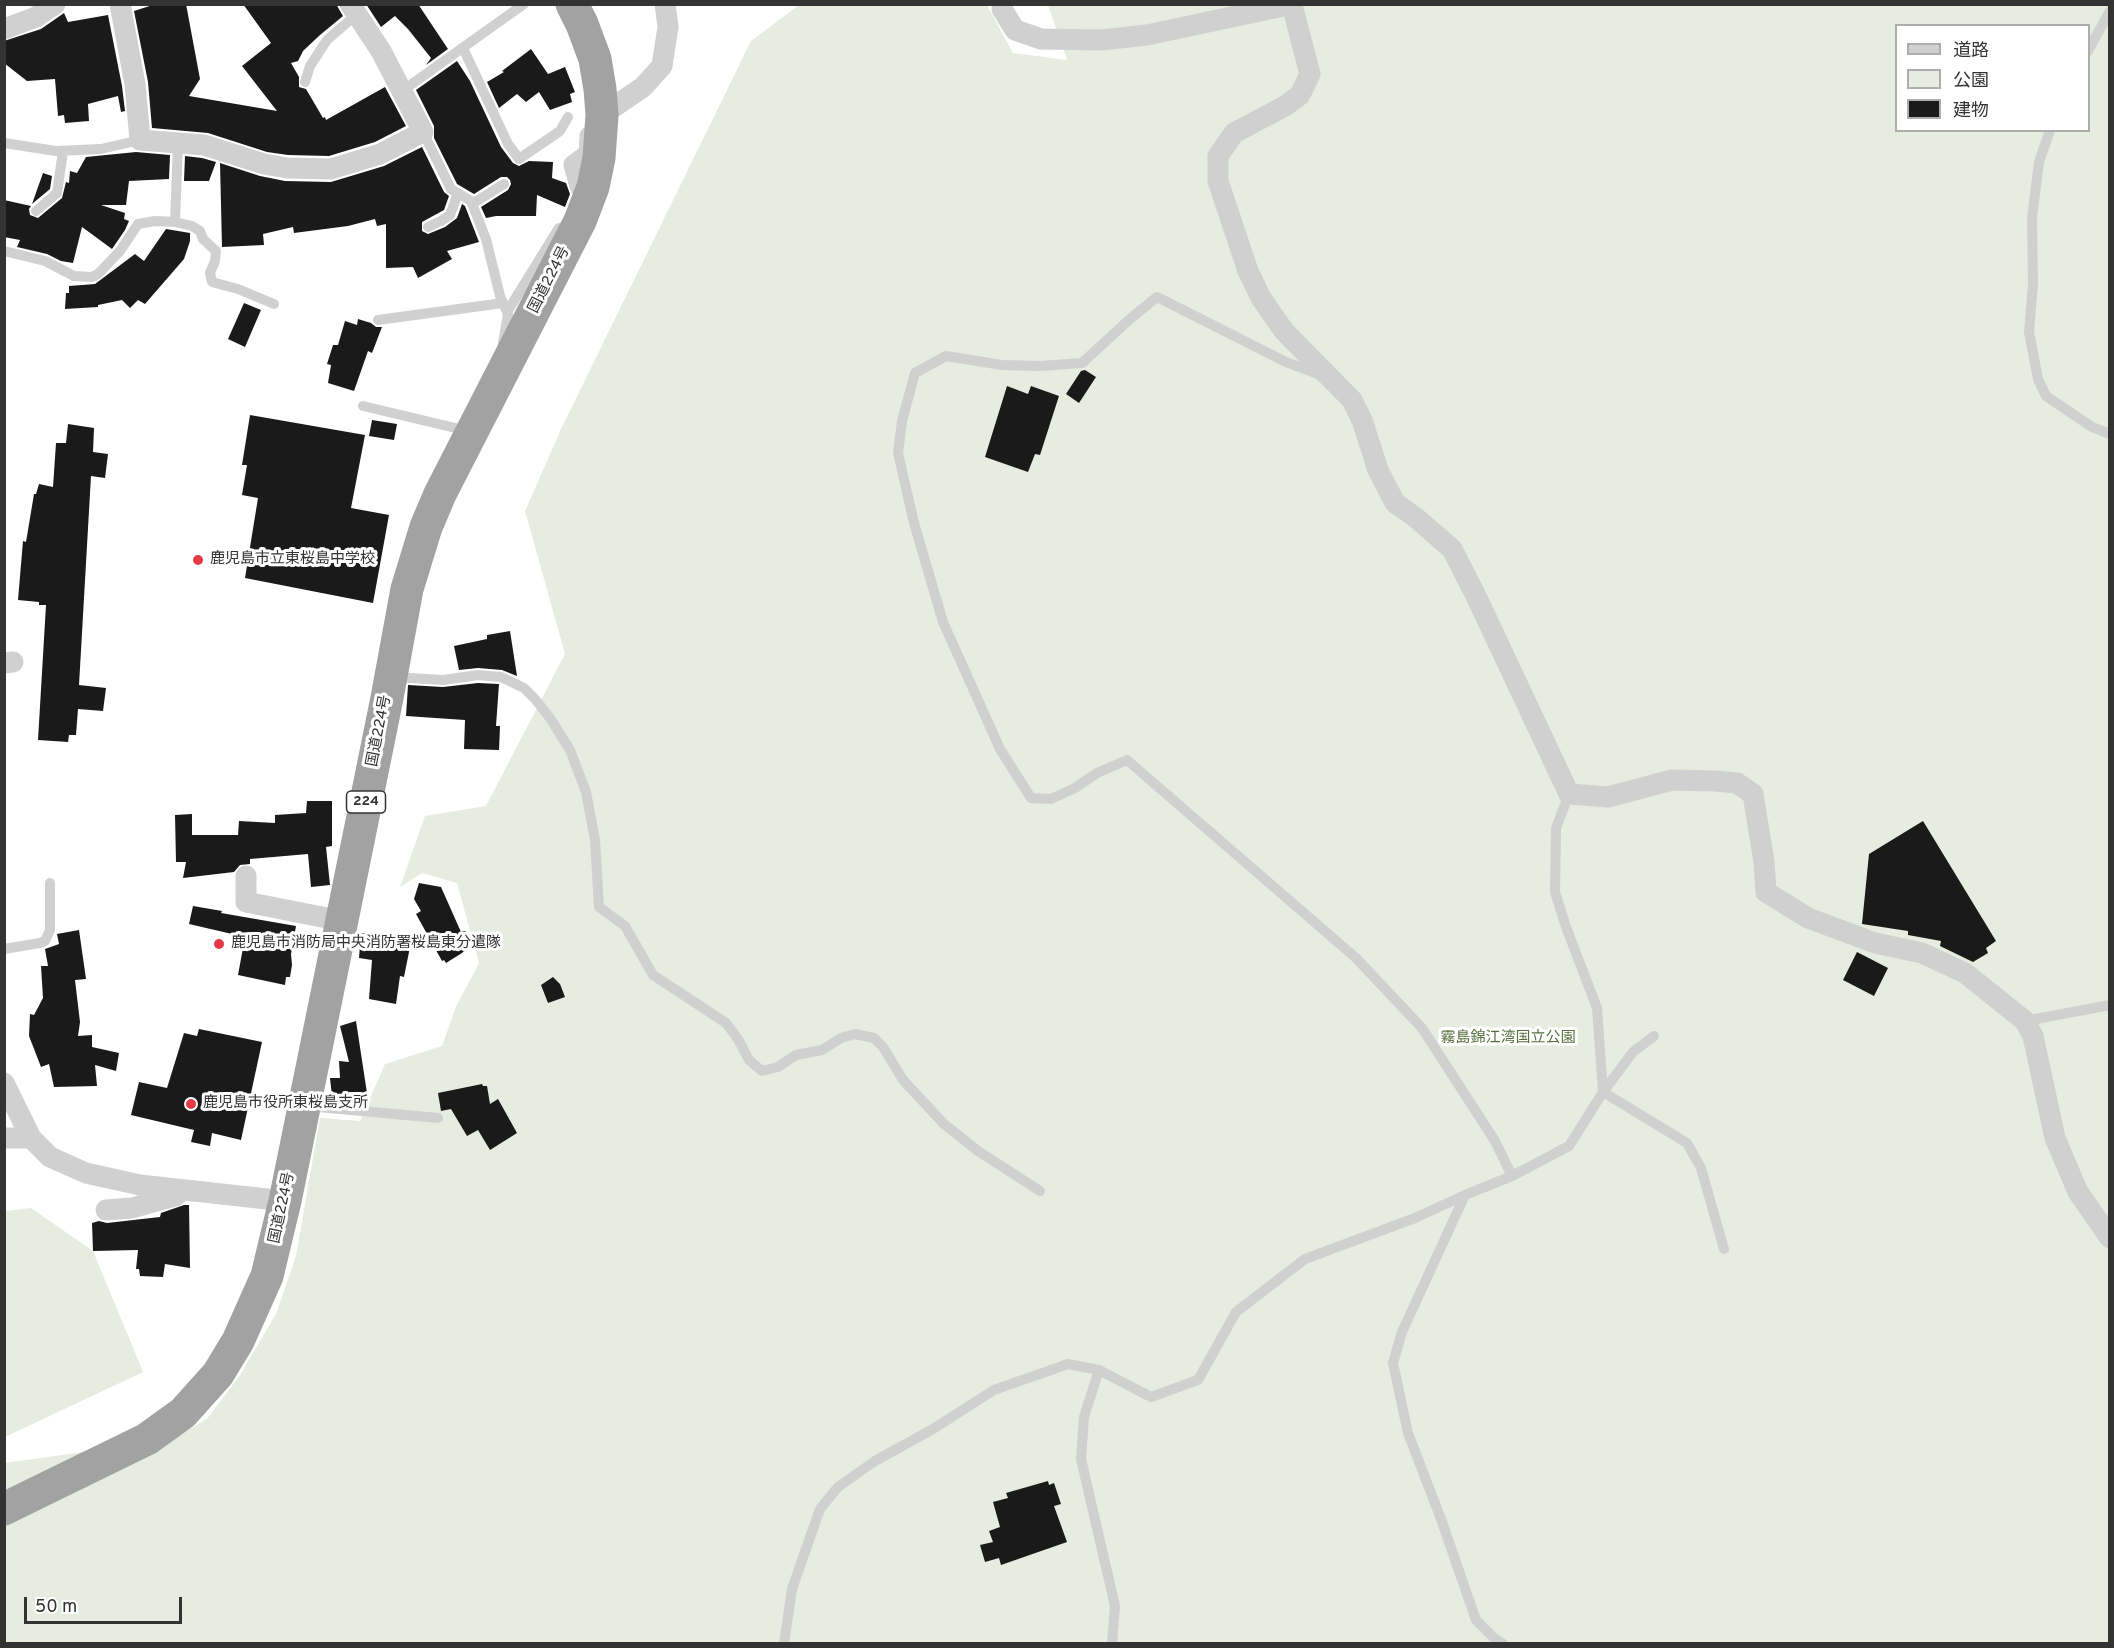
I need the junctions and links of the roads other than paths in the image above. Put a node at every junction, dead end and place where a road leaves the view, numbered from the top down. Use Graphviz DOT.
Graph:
graph roads {
  1 [pos="55,4"];
  2 [pos="120,4"];
  3 [pos="524,4"];
  4 [pos="572,4"];
  5 [pos="665,4"];
  6 [pos="1003,4"];
  7 [pos="1292,5"];
  8 [pos="354,8"];
  9 [pos="2109,11"];
  10 [pos="4,29"];
  11 [pos="2090,47"];
  12 [pos="463,48"];
  13 [pos="305,82"];
  14 [pos="402,91"];
  15 [pos="601,102"];
  16 [pos="568,117"];
  17 [pos="423,132"];
  18 [pos="2049,132"];
  19 [pos="140,140"];
  20 [pos="4,143"];
  21 [pos="178,143"];
  22 [pos="63,151"];
  23 [pos="572,177"];
  24 [pos="504,184"];
  25 [pos="458,194"];
  26 [pos="472,204"];
  27 [pos="36,211"];
  28 [pos="580,221"];
  29 [pos="176,222"];
  30 [pos="428,227"];
  31 [pos="4,251"];
  32 [pos="274,304"];
  33 [pos="505,307"];
  34 [pos="378,320"];
  35 [pos="502,376"];
  36 [pos="1331,378"];
  37 [pos="363,406"];
  38 [pos="471,432"];
  39 [pos="2109,434"];
  40 [pos="391,677"];
  41 [pos="1569,794"];
  42 [pos="246,876"];
  43 [pos="50,883"];
  44 [pos="342,921"];
  45 [pos="4,949"];
  46 [pos="2109,1005"];
  47 [pos="2025,1021"];
  48 [pos="1654,1036"];
  49 [pos="4,1083"];
  50 [pos="1603,1092"];
  51 [pos="304,1105"];
  52 [pos="438,1118"];
  53 [pos="4,1138"];
  54 [pos="31,1138"];
  55 [pos="1512,1176"];
  56 [pos="182,1190"];
  57 [pos="1040,1191"];
  58 [pos="1465,1195"];
  59 [pos="285,1201"];
  60 [pos="106,1210"];
  61 [pos="2109,1238"];
  62 [pos="1724,1249"];
  63 [pos="1099,1370"];
  64 [pos="4,1509"];
  65 [pos="784,1644"];
  66 [pos="1112,1644"];
  67 [pos="1503,1644"];
  1 -- 10 [label="street"];
  2 -- 19 [label="street"];
  3 -- 12 [label="lane"];
  4 -- 15 [label="highway, 国道224号 / 224"];
  5 -- 15 [label="street"];
  6 -- 7 [label="street"];
  7 -- 36 [label="street"];
  8 -- 13 [label="lane"];
  8 -- 14 [label="street"];
  9 -- 11 [label="lane"];
  12 -- 14 [label="lane"];
  12 -- 16 [label="lane"];
  14 -- 17 [label="street"];
  15 -- 23 [label="street"];
  15 -- 28 [label="highway, 国道224号 / 224"];
  17 -- 21 [label="street"];
  17 -- 25 [label="lane"];
  18 -- 39 [label="lane"];
  19 -- 21 [label="street"];
  19 -- 22 [label="lane"];
  20 -- 22 [label="lane"];
  21 -- 29 [label="lane"];
  22 -- 27 [label="lane"];
  24 -- 26 [label="lane"];
  25 -- 26 [label="lane"];
  25 -- 30 [label="lane"];
  26 -- 33 [label="lane"];
  28 -- 33 [label="lane"];
  28 -- 35 [label="highway, 国道224号 / 224"];
  29 -- 31 [label="lane"];
  29 -- 32 [label="lane"];
  33 -- 34 [label="lane"];
  33 -- 35 [label="lane"];
  35 -- 38 [label="highway, 国道224号 / 224"];
  36 -- 41 [label="street"];
  36 -- 55 [label="lane"];
  37 -- 38 [label="lane"];
  38 -- 40 [label="highway, 国道224号 / 224"];
  40 -- 44 [label="highway, 国道224号 / 224"];
  40 -- 57 [label="lane"];
  41 -- 47 [label="street"];
  41 -- 50 [label="lane"];
  42 -- 44 [label="street"];
  43 -- 45 [label="lane"];
  44 -- 51 [label="highway, 国道224号 / 224"];
  46 -- 47 [label="lane"];
  47 -- 61 [label="street"];
  48 -- 50 [label="lane"];
  49 -- 54 [label="street"];
  50 -- 55 [label="lane"];
  50 -- 62 [label="lane"];
  51 -- 52 [label="lane"];
  51 -- 59 [label="highway, 国道224号 / 224"];
  53 -- 54 [label="street"];
  54 -- 56 [label="street"];
  55 -- 58 [label="lane"];
  56 -- 59 [label="street"];
  56 -- 60 [label="street"];
  58 -- 63 [label="lane"];
  58 -- 67 [label="lane"];
  59 -- 64 [label="highway, 国道224号 / 224"];
  63 -- 65 [label="lane"];
  63 -- 66 [label="lane"];
}
